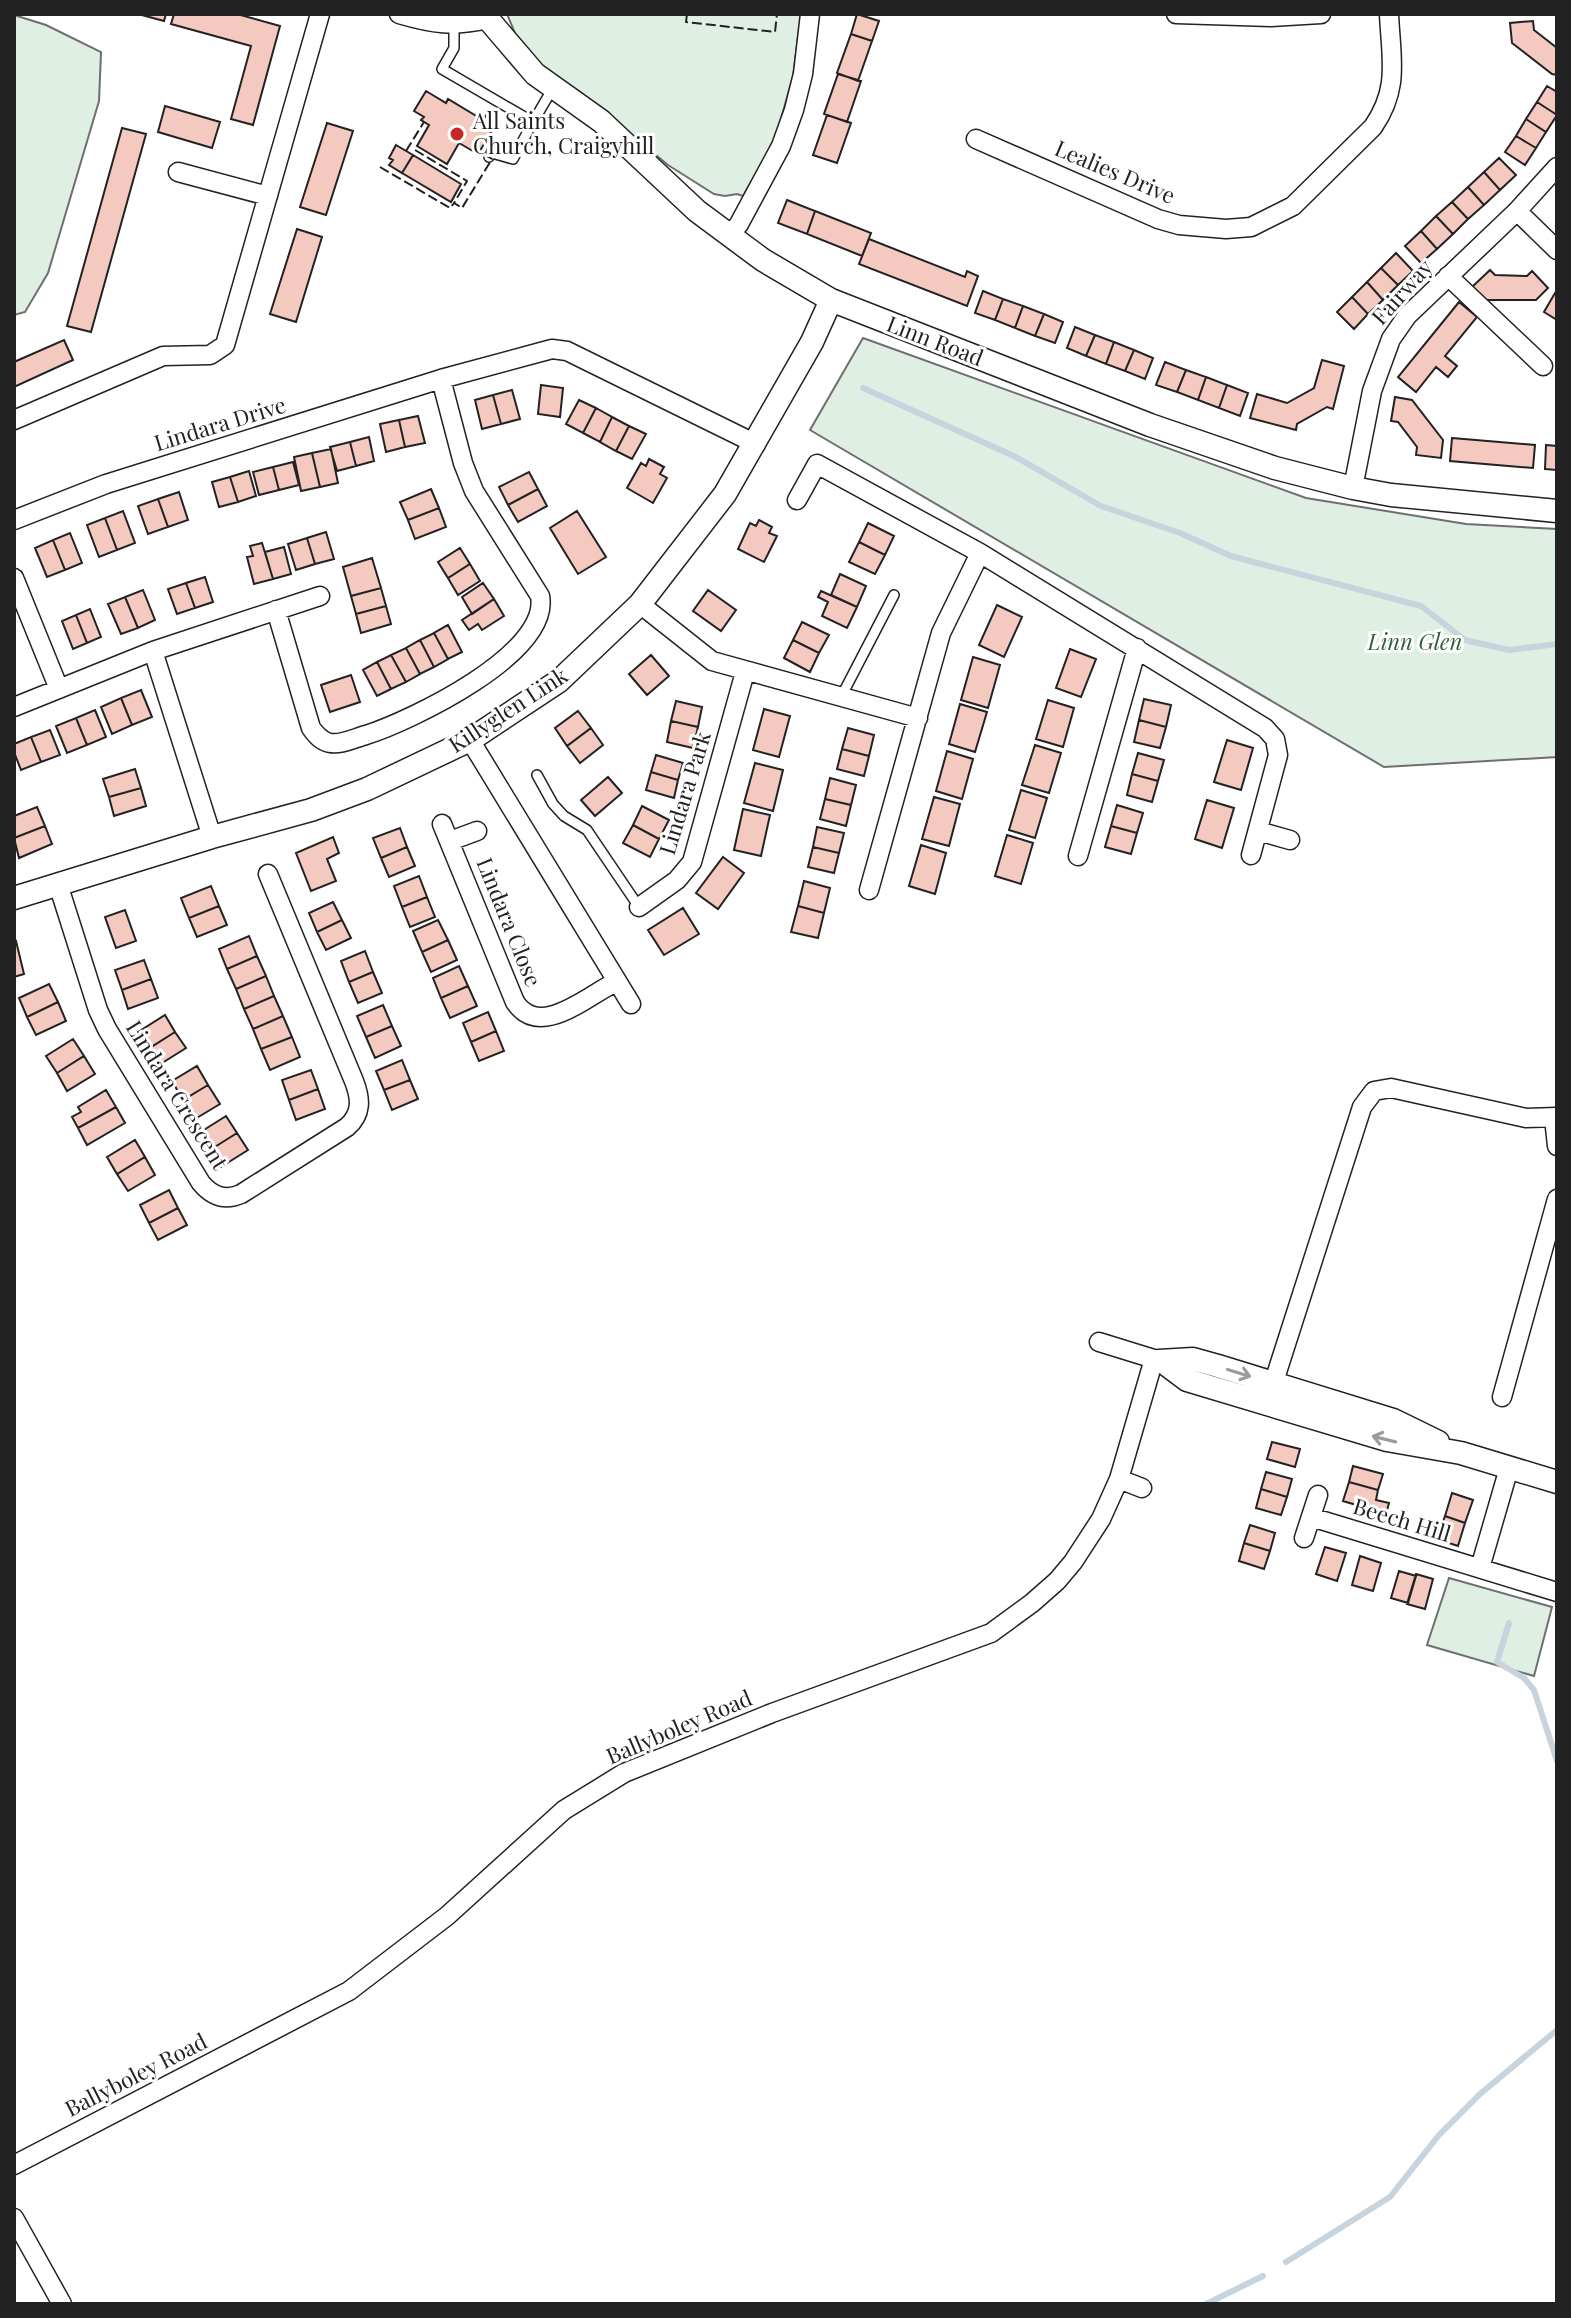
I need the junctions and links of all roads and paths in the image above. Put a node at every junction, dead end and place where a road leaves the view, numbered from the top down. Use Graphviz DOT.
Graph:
graph roads {
  1 [pos="320,14"];
  2 [pos="399,14"];
  3 [pos="810,14"];
  4 [pos="1176,14"];
  5 [pos="1321,14"];
  6 [pos="1389,14"];
  7 [pos="487,16"];
  8 [pos="454,25"];
  9 [pos="553,88"];
  10 [pos="533,122"];
  11 [pos="976,139"];
  12 [pos="489,157"];
  13 [pos="1557,167"];
  14 [pos="178,172"];
  15 [pos="268,196"];
  16 [pos="1517,211"];
  17 [pos="729,236"];
  18 [pos="1557,250"];
  19 [pos="1448,276"];
  20 [pos="831,300"];
  21 [pos="1543,366"];
  22 [pos="441,379"];
  23 [pos="14,420"];
  24 [pos="756,444"];
  25 [pos="1353,488"];
  26 [pos="797,500"];
  27 [pos="1557,511"];
  28 [pos="14,520"];
  29 [pos="980,553"];
  30 [pos="14,578"];
  31 [pos="894,595"];
  32 [pos="320,596"];
  33 [pos="640,604"];
  34 [pos="276,610"];
  35 [pos="1137,648"];
  36 [pos="153,651"];
  37 [pos="745,672"];
  38 [pos="59,689"];
  39 [pos="841,697"];
  40 [pos="14,707"];
  41 [pos="918,718"];
  42 [pos="470,740"];
  43 [pos="537,775"];
  44 [pos="477,831"];
  45 [pos="1258,831"];
  46 [pos="212,837"];
  47 [pos="1290,840"];
  48 [pos="1251,855"];
  49 [pos="1078,856"];
  50 [pos="268,874"];
  51 [pos="58,884"];
  52 [pos="869,890"];
  53 [pos="14,898"];
  54 [pos="639,907"];
  55 [pos="616,982"];
  56 [pos="631,1004"];
  57 [pos="1556,1118"];
  58 [pos="1557,1146"];
  59 [pos="1557,1199"];
  60 [pos="1099,1342"];
  61 [pos="1159,1361"];
  62 [pos="1270,1394"];
  63 [pos="1502,1397"];
  64 [pos="1509,1468"];
  65 [pos="1119,1479"];
  66 [pos="1557,1482"];
  67 [pos="1142,1488"];
  68 [pos="1318,1495"];
  69 [pos="1311,1517"];
  70 [pos="1304,1538"];
  71 [pos="1480,1568"];
  72 [pos="1557,1592"];
  73 [pos="14,2165"];
  74 [pos="14,2218"];
  75 [pos="62,2304"];
  1 -- 15 [label="street"];
  2 -- 8 [label="street, Linn Road"];
  3 -- 17 [label="street"];
  4 -- 5 [label="street"];
  6 -- 11 [label="street, Lealies Drive"];
  7 -- 8 [label="street, Linn Road"];
  7 -- 9 [label="street, Linn Road"];
  8 -- 10 [label="lane"];
  9 -- 10 [label="lane"];
  9 -- 17 [label="street, Linn Road"];
  10 -- 12 [label="lane"];
  13 -- 16 [label="street, Fairway"];
  14 -- 15 [label="street"];
  15 -- 23 [label="street"];
  16 -- 18 [label="street"];
  16 -- 19 [label="street, Fairway"];
  17 -- 20 [label="street, Linn Road"];
  19 -- 21 [label="street"];
  19 -- 25 [label="street, Fairway"];
  20 -- 24 [label="street, Killyglen Link"];
  20 -- 25 [label="street, Linn Road"];
  22 -- 24 [label="street, Lindara Drive"];
  22 -- 28 [label="street, Lindara Drive"];
  22 -- 34 [label="street"];
  24 -- 33 [label="street, Killyglen Link"];
  25 -- 27 [label="street, Linn Road"];
  26 -- 29 [label="street"];
  29 -- 35 [label="street"];
  29 -- 41 [label="street"];
  30 -- 38 [label="street"];
  31 -- 39 [label="lane"];
  32 -- 34 [label="street"];
  33 -- 37 [label="street"];
  33 -- 42 [label="street, Killyglen Link"];
  34 -- 36 [label="street"];
  35 -- 45 [label="street"];
  35 -- 49 [label="street"];
  36 -- 38 [label="street"];
  36 -- 46 [label="street"];
  37 -- 39 [label="street"];
  37 -- 54 [label="street, Lindara Park"];
  38 -- 40 [label="street"];
  39 -- 41 [label="street"];
  41 -- 52 [label="street"];
  42 -- 46 [label="street, Killyglen Link"];
  42 -- 55 [label="street"];
  43 -- 54 [label="lane"];
  44 -- 55 [label="street, Lindara Close"];
  45 -- 47 [label="street"];
  45 -- 48 [label="street"];
  46 -- 51 [label="street, Killyglen Link"];
  50 -- 51 [label="street, Lindara Crescent"];
  51 -- 53 [label="street, Killyglen Link"];
  55 -- 56 [label="street"];
  57 -- 58 [label="street"];
  57 -- 62 [label="street"];
  59 -- 63 [label="street"];
  60 -- 61 [label="street"];
  61 -- 62 [label="street"];
  61 -- 65 [label="street, Ballyboley Road"];
  62 -- 64 [label="street"];
  64 -- 66 [label="street"];
  64 -- 71 [label="street"];
  65 -- 67 [label="street"];
  65 -- 73 [label="street, Ballyboley Road"];
  68 -- 69 [label="street"];
  69 -- 70 [label="street"];
  69 -- 71 [label="street, Beech Hill"];
  71 -- 72 [label="street, Beech Hill"];
  74 -- 75 [label="street"];
}
